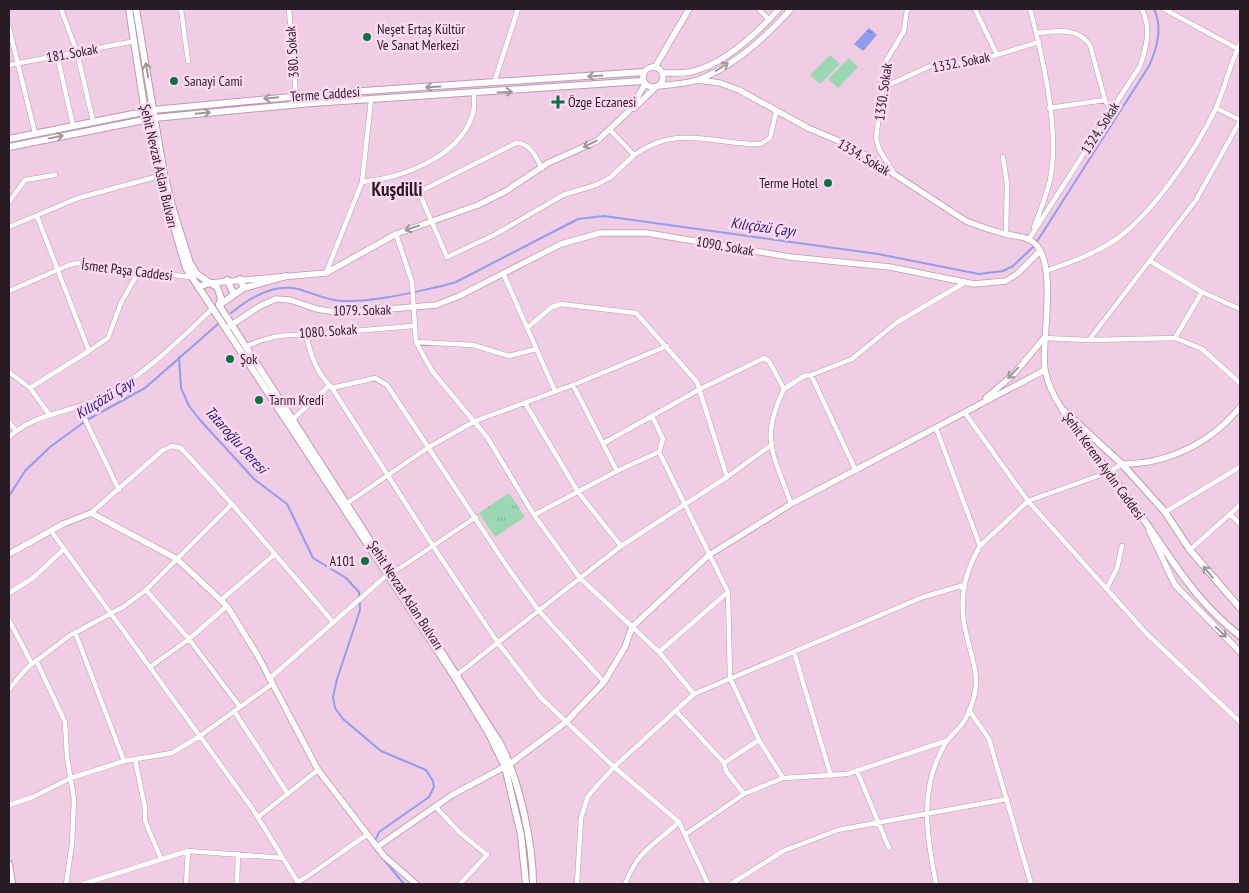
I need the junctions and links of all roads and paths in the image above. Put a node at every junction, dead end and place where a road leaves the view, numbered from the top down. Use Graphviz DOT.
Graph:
graph roads {
  1 [pos="61,9"];
  2 [pos="128,9"];
  3 [pos="136,9"];
  4 [pos="181,9"];
  5 [pos="289,9"];
  6 [pos="518,9"];
  7 [pos="689,9"];
  8 [pos="759,9"];
  9 [pos="779,9"];
  10 [pos="790,9"];
  11 [pos="907,9"];
  12 [pos="975,9"];
  13 [pos="1030,9"];
  14 [pos="1142,9"];
  15 [pos="1164,9"];
  16 [pos="769,20"];
  17 [pos="9,28"];
  18 [pos="1037,33"];
  19 [pos="135,41"];
  20 [pos="1039,42"];
  21 [pos="1239,46"];
  22 [pos="77,52"];
  23 [pos="57,55"];
  24 [pos="997,55"];
  25 [pos="188,61"];
  26 [pos="18,62"];
  27 [pos="9,65"];
  28 [pos="655,67"];
  29 [pos="644,72"];
  30 [pos="662,73"];
  31 [pos="698,80"];
  32 [pos="644,82"];
  33 [pos="494,83"];
  34 [pos="657,86"];
  35 [pos="884,87"];
  36 [pos="474,94"];
  37 [pos="296,96"];
  38 [pos="371,100"];
  39 [pos="1105,100"];
  40 [pos="1050,108"];
  41 [pos="1216,108"];
  42 [pos="153,110"];
  43 [pos="630,110"];
  44 [pos="145,111"];
  45 [pos="1111,111"];
  46 [pos="776,112"];
  47 [pos="154,118"];
  48 [pos="146,119"];
  49 [pos="93,121"];
  50 [pos="1240,121"];
  51 [pos="73,125"];
  52 [pos="610,130"];
  53 [pos="34,132"];
  54 [pos="9,139"];
  55 [pos="9,147"];
  56 [pos="634,156"];
  57 [pos="1003,157"];
  58 [pos="542,168"];
  59 [pos="55,175"];
  60 [pos="894,175"];
  61 [pos="159,176"];
  62 [pos="362,182"];
  63 [pos="9,202"];
  64 [pos="37,216"];
  65 [pos="431,222"];
  66 [pos="9,227"];
  67 [pos="396,234"];
  68 [pos="1006,234"];
  69 [pos="1028,239"];
  70 [pos="1040,251"];
  71 [pos="1150,260"];
  72 [pos="58,270"];
  73 [pos="139,271"];
  74 [pos="1046,271"];
  75 [pos="326,273"];
  76 [pos="503,273"];
  77 [pos="286,276"];
  78 [pos="190,277"];
  79 [pos="240,278"];
  80 [pos="227,280"];
  81 [pos="210,283"];
  82 [pos="964,283"];
  83 [pos="198,287"];
  84 [pos="244,288"];
  85 [pos="9,291"];
  86 [pos="1202,292"];
  87 [pos="234,294"];
  88 [pos="413,308"];
  89 [pos="217,309"];
  90 [pos="1240,309"];
  91 [pos="413,326"];
  92 [pos="228,327"];
  93 [pos="526,328"];
  94 [pos="306,335"];
  95 [pos="1044,338"];
  96 [pos="1175,338"];
  97 [pos="1089,340"];
  98 [pos="416,342"];
  99 [pos="667,346"];
  100 [pos="242,349"];
  101 [pos="536,349"];
  102 [pos="89,351"];
  103 [pos="1045,370"];
  104 [pos="9,372"];
  105 [pos="811,375"];
  106 [pos="1240,383"];
  107 [pos="573,384"];
  108 [pos="331,387"];
  109 [pos="30,388"];
  110 [pos="700,389"];
  111 [pos="784,389"];
  112 [pos="555,391"];
  113 [pos="525,403"];
  114 [pos="979,405"];
  115 [pos="79,407"];
  116 [pos="1240,407"];
  117 [pos="1062,409"];
  118 [pos="965,413"];
  119 [pos="49,414"];
  120 [pos="652,416"];
  121 [pos="292,420"];
  122 [pos="475,421"];
  123 [pos="9,422"];
  124 [pos="936,428"];
  125 [pos="16,431"];
  126 [pos="9,437"];
  127 [pos="604,443"];
  128 [pos="770,446"];
  129 [pos="429,447"];
  130 [pos="659,452"];
  131 [pos="1122,464"];
  132 [pos="1240,467"];
  133 [pos="617,471"];
  134 [pos="856,471"];
  135 [pos="1108,472"];
  136 [pos="389,474"];
  137 [pos="727,477"];
  138 [pos="119,490"];
  139 [pos="578,492"];
  140 [pos="1028,501"];
  141 [pos="232,504"];
  142 [pos="346,504"];
  143 [pos="683,504"];
  144 [pos="791,504"];
  145 [pos="1240,505"];
  146 [pos="1165,512"];
  147 [pos="91,513"];
  148 [pos="1230,514"];
  149 [pos="534,515"];
  150 [pos="476,517"];
  151 [pos="1145,521"];
  152 [pos="1240,524"];
  153 [pos="51,531"];
  154 [pos="433,546"];
  155 [pos="621,546"];
  156 [pos="980,546"];
  157 [pos="1122,546"];
  158 [pos="64,549"];
  159 [pos="1190,550"];
  160 [pos="9,552"];
  161 [pos="275,554"];
  162 [pos="710,555"];
  163 [pos="177,559"];
  164 [pos="389,575"];
  165 [pos="580,578"];
  166 [pos="964,585"];
  167 [pos="1107,588"];
  168 [pos="146,590"];
  169 [pos="728,592"];
  170 [pos="9,593"];
  171 [pos="221,600"];
  172 [pos="226,606"];
  173 [pos="1240,608"];
  174 [pos="539,611"];
  175 [pos="110,612"];
  176 [pos="9,620"];
  177 [pos="333,622"];
  178 [pos="632,628"];
  179 [pos="75,632"];
  180 [pos="1240,636"];
  181 [pos="189,639"];
  182 [pos="498,642"];
  183 [pos="659,652"];
  184 [pos="794,652"];
  185 [pos="1240,652"];
  186 [pos="36,660"];
  187 [pos="32,664"];
  188 [pos="150,667"];
  189 [pos="458,674"];
  190 [pos="730,678"];
  191 [pos="271,681"];
  192 [pos="604,682"];
  193 [pos="9,689"];
  194 [pos="694,694"];
  195 [pos="240,707"];
  196 [pos="969,710"];
  197 [pos="234,711"];
  198 [pos="676,711"];
  199 [pos="566,722"];
  200 [pos="1240,722"];
  201 [pos="200,736"];
  202 [pos="759,740"];
  203 [pos="946,741"];
  204 [pos="134,759"];
  205 [pos="124,761"];
  206 [pos="724,763"];
  207 [pos="508,765"];
  208 [pos="614,767"];
  209 [pos="318,770"];
  210 [pos="857,771"];
  211 [pos="831,776"];
  212 [pos="70,778"];
  213 [pos="783,778"];
  214 [pos="288,794"];
  215 [pos="744,794"];
  216 [pos="1007,799"];
  217 [pos="9,804"];
  218 [pos="435,806"];
  219 [pos="926,813"];
  220 [pos="258,817"];
  221 [pos="679,822"];
  222 [pos="880,824"];
  223 [pos="686,834"];
  224 [pos="367,835"];
  225 [pos="377,847"];
  226 [pos="889,848"];
  227 [pos="188,851"];
  228 [pos="238,854"];
  229 [pos="283,858"];
  230 [pos="161,859"];
  231 [pos="9,864"];
  232 [pos="298,883"];
  233 [pos="12,884"];
  234 [pos="66,884"];
  235 [pos="82,884"];
  236 [pos="90,884"];
  237 [pos="186,884"];
  238 [pos="237,884"];
  239 [pos="416,884"];
  240 [pos="460,884"];
  241 [pos="526,884"];
  242 [pos="533,884"];
  243 [pos="577,884"];
  244 [pos="625,884"];
  245 [pos="708,884"];
  246 [pos="731,884"];
  247 [pos="936,884"];
  248 [pos="1031,884"];
  1 -- 22 [label="street"];
  2 -- 19 [label="main road, Şehit Nevzat Aslan Bulvarı"];
  42 -- 3 [label="main road, Şehit Nevzat Aslan Bulvarı, one-way"];
  4 -- 25 [label="street"];
  5 -- 37 [label="street, 380. Sokak"];
  6 -- 33 [label="street"];
  7 -- 28 [label="street"];
  8 -- 16 [label="street"];
  9 -- 16 [label="street"];
  31 -- 10 [label="street, one-way"];
  11 -- 35 [label="street, 1330. Sokak"];
  12 -- 24 [label="street"];
  13 -- 18 [label="street"];
  14 -- 45 [label="street, 1324. Sokak"];
  15 -- 21 [label="street"];
  16 -- 30 [label="street"];
  17 -- 26 [label="street"];
  18 -- 20 [label="street"];
  18 -- 39 [label="street"];
  19 -- 22 [label="street, 181. Sokak"];
  19 -- 44 [label="main road, Şehit Nevzat Aslan Bulvarı"];
  20 -- 24 [label="street, 1332. Sokak"];
  20 -- 40 [label="street"];
  21 -- 41 [label="street"];
  22 -- 23 [label="street, 181. Sokak"];
  22 -- 49 [label="street"];
  23 -- 26 [label="street, 181. Sokak"];
  23 -- 51 [label="street"];
  24 -- 35 [label="street, 1332. Sokak"];
  26 -- 27 [label="street, 181. Sokak"];
  26 -- 53 [label="street"];
  28 -- 29 [label="street"];
  28 -- 30 [label="street"];
  29 -- 32 [label="street"];
  29 -- 33 [label="main road, Terme Caddesi, one-way"];
  30 -- 34 [label="street"];
  31 -- 34 [label="street"];
  31 -- 46 [label="street, 1334. Sokak"];
  32 -- 34 [label="street"];
  36 -- 32 [label="main road, Terme Caddesi, one-way"];
  32 -- 43 [label="street"];
  33 -- 37 [label="main road, Terme Caddesi, one-way"];
  34 -- 43 [label="street"];
  35 -- 60 [label="street, 1330. Sokak"];
  36 -- 38 [label="main road, Terme Caddesi"];
  36 -- 62 [label="street"];
  37 -- 42 [label="main road, Terme Caddesi, one-way"];
  47 -- 38 [label="main road, Terme Caddesi, one-way"];
  38 -- 62 [label="street"];
  39 -- 40 [label="street"];
  39 -- 45 [label="street"];
  40 -- 69 [label="street"];
  41 -- 50 [label="street"];
  41 -- 74 [label="street"];
  42 -- 44 [label="main road, Terme Caddesi"];
  42 -- 47 [label="main road, Şehit Nevzat Aslan Bulvarı"];
  43 -- 52 [label="street"];
  44 -- 48 [label="main road, Şehit Nevzat Aslan Bulvarı"];
  44 -- 49 [label="main road, Terme Caddesi"];
  45 -- 69 [label="street, 1324. Sokak"];
  46 -- 56 [label="street"];
  46 -- 60 [label="street, 1334. Sokak"];
  47 -- 48 [label="main road, Terme Caddesi"];
  47 -- 81 [label="main road, Şehit Nevzat Aslan Bulvarı"];
  55 -- 48 [label="main road, Terme Caddesi, one-way"];
  48 -- 61 [label="main road, Şehit Nevzat Aslan Bulvarı"];
  49 -- 51 [label="main road, Terme Caddesi"];
  50 -- 71 [label="street"];
  51 -- 53 [label="main road, Terme Caddesi"];
  52 -- 56 [label="street"];
  52 -- 58 [label="street, one-way"];
  53 -- 54 [label="main road, Terme Caddesi"];
  56 -- 65 [label="street"];
  57 -- 68 [label="street"];
  58 -- 65 [label="street"];
  58 -- 65 [label="street"];
  59 -- 63 [label="street"];
  60 -- 68 [label="street, 1334. Sokak"];
  61 -- 64 [label="street"];
  61 -- 78 [label="main road, Şehit Nevzat Aslan Bulvarı"];
  62 -- 75 [label="street"];
  64 -- 66 [label="street"];
  64 -- 72 [label="street"];
  65 -- 67 [label="street, one-way"];
  67 -- 75 [label="street"];
  67 -- 88 [label="street"];
  68 -- 69 [label="street, 1334. Sokak"];
  69 -- 70 [label="street"];
  70 -- 74 [label="street"];
  70 -- 82 [label="street, 1090. Sokak"];
  71 -- 86 [label="street"];
  71 -- 97 [label="street"];
  72 -- 73 [label="street, İsmet Paşa Caddesi"];
  72 -- 85 [label="street, İsmet Paşa Caddesi"];
  72 -- 102 [label="street"];
  73 -- 78 [label="street, İsmet Paşa Caddesi"];
  73 -- 102 [label="street"];
  74 -- 95 [label="street"];
  75 -- 77 [label="street"];
  76 -- 82 [label="street, 1090. Sokak"];
  76 -- 88 [label="street, 1090. Sokak"];
  76 -- 93 [label="street"];
  77 -- 79 [label="street"];
  77 -- 84 [label="main road"];
  78 -- 83 [label="main road, Şehit Nevzat Aslan Bulvarı"];
  79 -- 80 [label="street"];
  79 -- 84 [label="main road"];
  80 -- 81 [label="street"];
  80 -- 87 [label="main road"];
  81 -- 83 [label="main road"];
  81 -- 89 [label="main road"];
  82 -- 105 [label="street"];
  83 -- 89 [label="main road, Şehit Nevzat Aslan Bulvarı"];
  84 -- 87 [label="main road"];
  86 -- 90 [label="street"];
  86 -- 96 [label="street"];
  87 -- 89 [label="main road"];
  88 -- 91 [label="street"];
  88 -- 92 [label="street, 1079. Sokak"];
  89 -- 92 [label="main road, Şehit Nevzat Aslan Bulvarı"];
  89 -- 115 [label="street"];
  91 -- 94 [label="street, 1080. Sokak"];
  91 -- 98 [label="street"];
  92 -- 100 [label="main road, Şehit Nevzat Aslan Bulvarı"];
  93 -- 99 [label="street"];
  93 -- 101 [label="street"];
  94 -- 100 [label="street, 1080. Sokak"];
  94 -- 108 [label="street"];
  95 -- 97 [label="street"];
  95 -- 103 [label="street"];
  95 -- 114 [label="street, one-way"];
  96 -- 97 [label="street"];
  96 -- 106 [label="street"];
  98 -- 101 [label="street"];
  98 -- 122 [label="street"];
  99 -- 107 [label="street"];
  99 -- 110 [label="street"];
  100 -- 121 [label="main road, Şehit Nevzat Aslan Bulvarı"];
  100 -- 164 [label="main road, Şehit Nevzat Aslan Bulvarı"];
  101 -- 112 [label="street"];
  102 -- 109 [label="street"];
  103 -- 114 [label="street"];
  103 -- 117 [label="street"];
  104 -- 109 [label="street"];
  105 -- 111 [label="street"];
  105 -- 134 [label="street"];
  107 -- 112 [label="street"];
  107 -- 127 [label="street"];
  108 -- 121 [label="street"];
  108 -- 129 [label="street"];
  108 -- 136 [label="street"];
  109 -- 119 [label="street"];
  110 -- 111 [label="street"];
  110 -- 120 [label="street"];
  110 -- 137 [label="street"];
  111 -- 128 [label="street"];
  112 -- 113 [label="street"];
  113 -- 122 [label="street"];
  113 -- 139 [label="street"];
  114 -- 118 [label="street"];
  115 -- 119 [label="street"];
  115 -- 138 [label="street"];
  116 -- 131 [label="street"];
  117 -- 131 [label="main road, Şehit Kerem Aydın Caddesi"];
  117 -- 135 [label="main road, Şehit Kerem Aydın Caddesi"];
  118 -- 124 [label="street"];
  118 -- 140 [label="street"];
  119 -- 125 [label="street"];
  120 -- 127 [label="street"];
  120 -- 130 [label="street"];
  121 -- 142 [label="main road, Şehit Nevzat Aslan Bulvarı"];
  122 -- 129 [label="street"];
  122 -- 149 [label="street"];
  123 -- 125 [label="street"];
  124 -- 134 [label="street"];
  124 -- 156 [label="street"];
  125 -- 126 [label="street"];
  127 -- 133 [label="street"];
  128 -- 137 [label="street"];
  128 -- 144 [label="street"];
  129 -- 136 [label="street"];
  129 -- 150 [label="street"];
  130 -- 133 [label="street"];
  130 -- 143 [label="street"];
  131 -- 135 [label="street"];
  131 -- 146 [label="main road, Şehit Kerem Aydın Caddesi"];
  132 -- 146 [label="street"];
  133 -- 139 [label="street"];
  134 -- 144 [label="street"];
  135 -- 140 [label="street"];
  135 -- 151 [label="main road, Şehit Kerem Aydın Caddesi"];
  136 -- 142 [label="street"];
  136 -- 154 [label="street"];
  137 -- 143 [label="street"];
  138 -- 141 [label="street"];
  138 -- 147 [label="street"];
  139 -- 149 [label="street"];
  139 -- 155 [label="street"];
  140 -- 156 [label="street"];
  140 -- 167 [label="street"];
  141 -- 161 [label="street"];
  141 -- 163 [label="street"];
  142 -- 164 [label="main road, Şehit Nevzat Aslan Bulvarı"];
  143 -- 155 [label="street"];
  143 -- 162 [label="street"];
  144 -- 162 [label="street"];
  145 -- 148 [label="street"];
  146 -- 159 [label="main road, Şehit Kerem Aydın Caddesi"];
  147 -- 153 [label="street"];
  147 -- 163 [label="street"];
  148 -- 152 [label="street"];
  148 -- 159 [label="street"];
  149 -- 165 [label="street"];
  150 -- 154 [label="street"];
  150 -- 174 [label="street"];
  151 -- 180 [label="main road, Şehit Kerem Aydın Caddesi"];
  151 -- 185 [label="street, one-way"];
  153 -- 158 [label="street"];
  153 -- 160 [label="street"];
  154 -- 164 [label="street"];
  154 -- 182 [label="street"];
  155 -- 165 [label="street"];
  156 -- 166 [label="street"];
  157 -- 167 [label="street"];
  158 -- 170 [label="street"];
  158 -- 175 [label="street"];
  173 -- 159 [label="main road, Şehit Kerem Aydın Caddesi, one-way"];
  161 -- 171 [label="street"];
  161 -- 177 [label="street"];
  162 -- 169 [label="street"];
  162 -- 178 [label="street"];
  163 -- 168 [label="street"];
  163 -- 171 [label="street"];
  164 -- 177 [label="street"];
  164 -- 189 [label="main road, Şehit Nevzat Aslan Bulvarı"];
  164 -- 207 [label="main road, Şehit Nevzat Aslan Bulvarı"];
  165 -- 174 [label="street"];
  165 -- 178 [label="street"];
  166 -- 184 [label="street"];
  166 -- 196 [label="street"];
  167 -- 200 [label="street"];
  168 -- 175 [label="street"];
  168 -- 181 [label="street"];
  169 -- 183 [label="street"];
  169 -- 190 [label="street"];
  171 -- 172 [label="street"];
  172 -- 181 [label="street"];
  172 -- 191 [label="street"];
  174 -- 182 [label="street"];
  174 -- 192 [label="street"];
  175 -- 179 [label="street"];
  175 -- 188 [label="street"];
  176 -- 187 [label="street"];
  177 -- 191 [label="street"];
  178 -- 183 [label="street"];
  178 -- 192 [label="street"];
  179 -- 186 [label="street"];
  179 -- 205 [label="street"];
  181 -- 188 [label="street"];
  181 -- 195 [label="street"];
  182 -- 189 [label="street"];
  182 -- 199 [label="street"];
  183 -- 194 [label="street"];
  184 -- 190 [label="street"];
  184 -- 211 [label="street"];
  186 -- 187 [label="street"];
  186 -- 212 [label="street"];
  187 -- 193 [label="street"];
  188 -- 201 [label="street"];
  189 -- 207 [label="main road, Şehit Nevzat Aslan Bulvarı"];
  190 -- 194 [label="street"];
  190 -- 202 [label="street"];
  191 -- 195 [label="street"];
  191 -- 209 [label="street"];
  192 -- 199 [label="street"];
  194 -- 198 [label="street"];
  195 -- 197 [label="street"];
  196 -- 203 [label="street"];
  196 -- 216 [label="street"];
  197 -- 201 [label="street"];
  197 -- 214 [label="street"];
  198 -- 206 [label="street"];
  198 -- 208 [label="street"];
  199 -- 207 [label="street"];
  199 -- 208 [label="street"];
  201 -- 204 [label="street"];
  201 -- 220 [label="street"];
  202 -- 206 [label="street"];
  202 -- 213 [label="street"];
  203 -- 210 [label="street"];
  203 -- 219 [label="street"];
  204 -- 205 [label="street"];
  204 -- 230 [label="street"];
  205 -- 212 [label="street"];
  206 -- 215 [label="street"];
  207 -- 218 [label="street"];
  207 -- 241 [label="main road, Şehit Nevzat Aslan Bulvarı"];
  207 -- 242 [label="main road, Şehit Nevzat Aslan Bulvarı"];
  208 -- 221 [label="street"];
  208 -- 243 [label="street"];
  209 -- 214 [label="street"];
  209 -- 224 [label="street"];
  210 -- 211 [label="street"];
  210 -- 222 [label="street"];
  211 -- 213 [label="street"];
  212 -- 217 [label="street"];
  212 -- 234 [label="street"];
  213 -- 215 [label="street"];
  214 -- 220 [label="street"];
  215 -- 223 [label="street"];
  216 -- 219 [label="street"];
  216 -- 248 [label="street"];
  218 -- 225 [label="street"];
  218 -- 240 [label="street"];
  219 -- 222 [label="street"];
  219 -- 247 [label="street"];
  220 -- 229 [label="street"];
  221 -- 223 [label="street"];
  221 -- 244 [label="street"];
  222 -- 226 [label="street"];
  222 -- 246 [label="street"];
  223 -- 245 [label="street"];
  224 -- 225 [label="street"];
  224 -- 232 [label="street"];
  225 -- 239 [label="street"];
  227 -- 228 [label="street"];
  227 -- 230 [label="street"];
  227 -- 237 [label="street"];
  228 -- 229 [label="street"];
  228 -- 238 [label="street"];
  229 -- 232 [label="street"];
  230 -- 236 [label="street"];
  231 -- 233 [label="main road"];
  235 -- 236 [label="street"];
}
